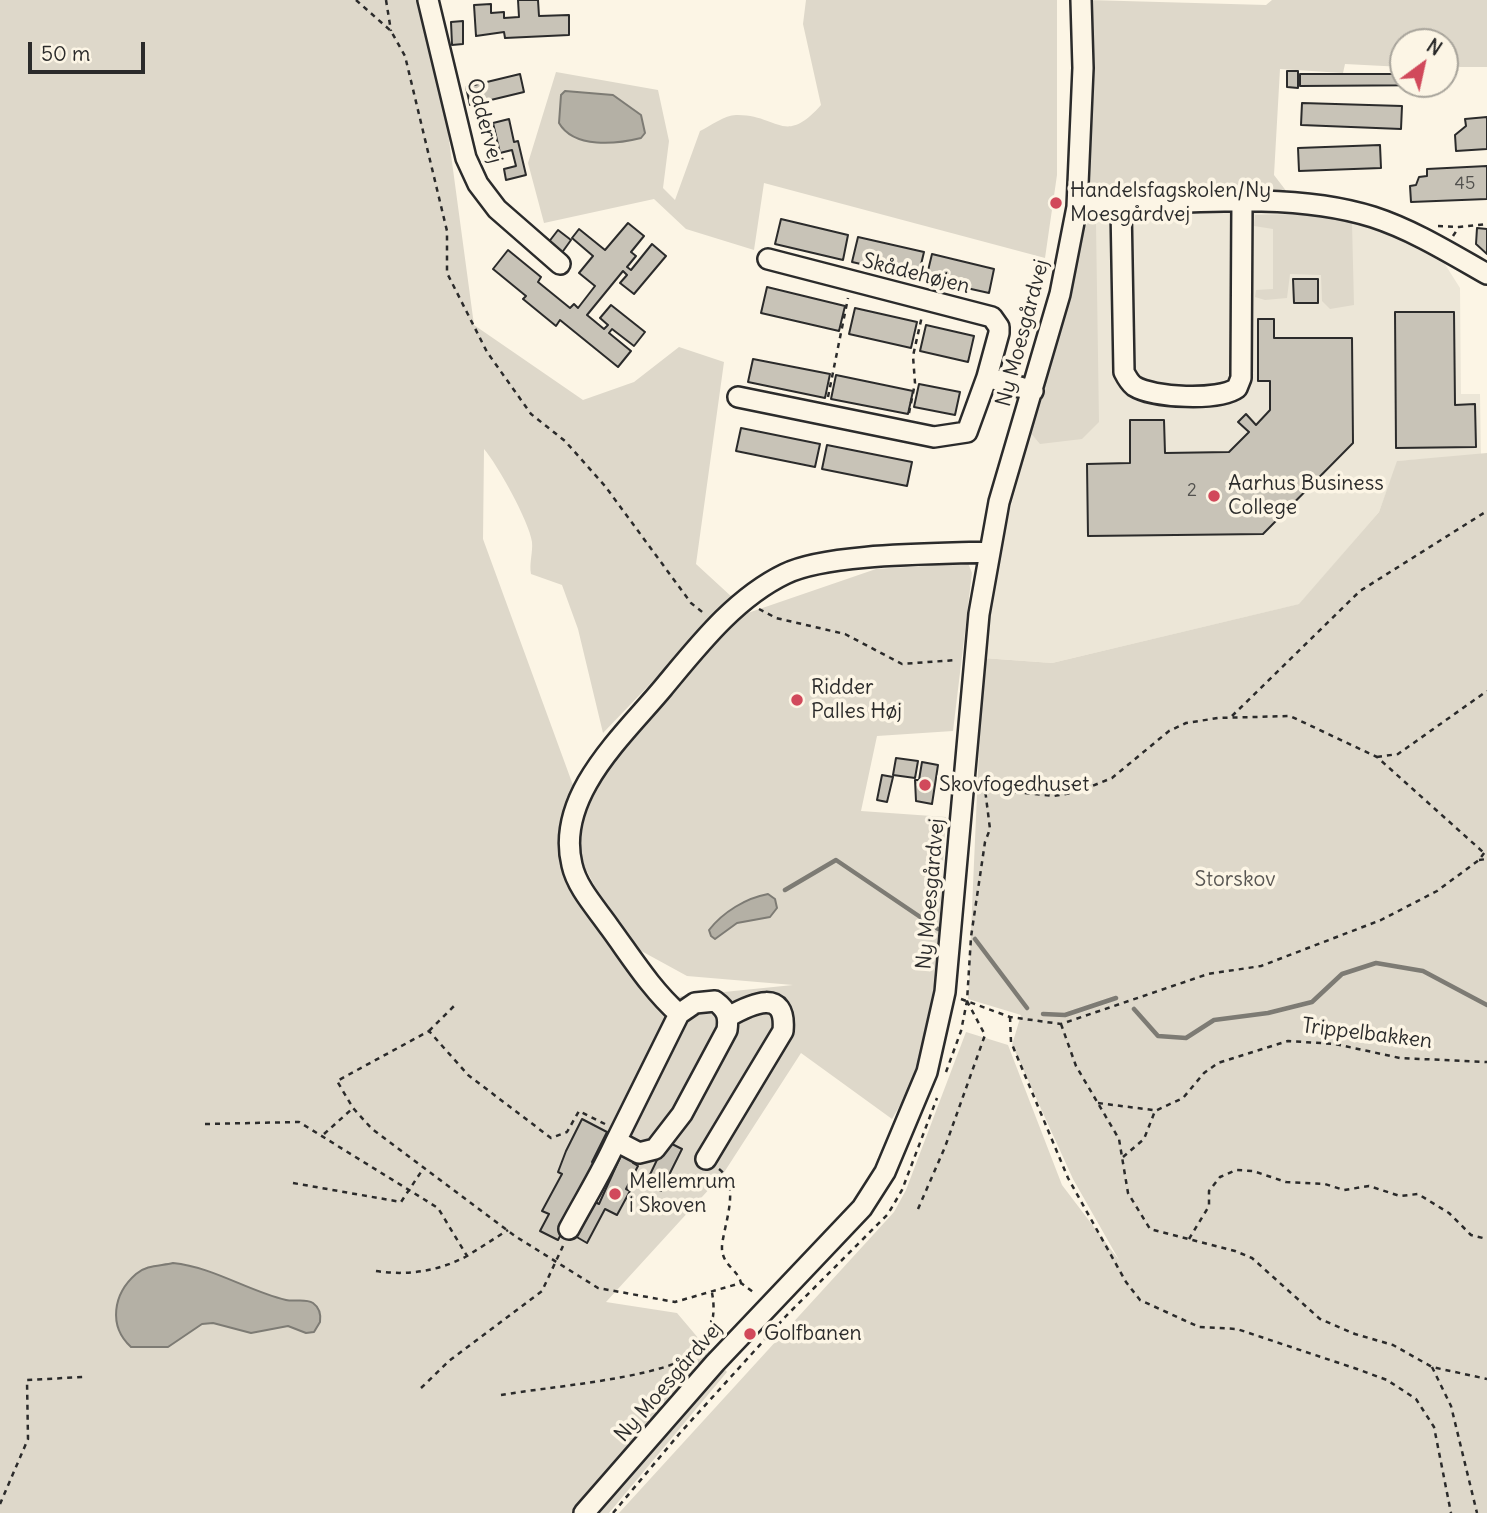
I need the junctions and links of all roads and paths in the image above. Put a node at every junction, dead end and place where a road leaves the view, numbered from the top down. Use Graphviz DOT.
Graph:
graph roads {
  1 [pos="356,0"];
  2 [pos="386,0"];
  3 [pos="428,0"];
  4 [pos="1081,0"];
  5 [pos="391,31"];
  6 [pos="1242,202"];
  7 [pos="1077,206"];
  8 [pos="1121,206"];
  9 [pos="1487,224"];
  10 [pos="1444,249"];
  11 [pos="768,259"];
  12 [pos="560,264"];
  13 [pos="1487,274"];
  14 [pos="851,281"];
  15 [pos="927,299"];
  16 [pos="987,377"];
  17 [pos="1033,391"];
  18 [pos="738,397"];
  19 [pos="825,415"];
  20 [pos="905,432"];
  21 [pos="1487,511"];
  22 [pos="989,552"];
  23 [pos="745,599"];
  24 [pos="721,623"];
  25 [pos="974,666"];
  26 [pos="1487,691"];
  27 [pos="1231,717"];
  28 [pos="1377,757"];
  29 [pos="964,784"];
  30 [pos="985,789"];
  31 [pos="1485,851"];
  32 [pos="1479,859"];
  33 [pos="1487,859"];
  34 [pos="945,992"];
  35 [pos="967,1001"];
  36 [pos="457,1003"];
  37 [pos="679,1014"];
  38 [pos="729,1017"];
  39 [pos="1010,1017"];
  40 [pos="1061,1024"];
  41 [pos="429,1031"];
  42 [pos="1487,1062"];
  43 [pos="1098,1103"];
  44 [pos="353,1108"];
  45 [pos="1155,1111"];
  46 [pos="205,1124"];
  47 [pos="324,1135"];
  48 [pos="619,1137"];
  49 [pos="1123,1157"];
  50 [pos="706,1159"];
  51 [pos="423,1169"];
  52 [pos="293,1183"];
  53 [pos="409,1188"];
  54 [pos="918,1209"];
  55 [pos="508,1230"];
  56 [pos="569,1230"];
  57 [pos="1487,1239"];
  58 [pos="1188,1240"];
  59 [pos="467,1256"];
  60 [pos="557,1261"];
  61 [pos="376,1271"];
  62 [pos="741,1283"];
  63 [pos="712,1293"];
  64 [pos="754,1293"];
  65 [pos="1432,1367"];
  66 [pos="83,1377"];
  67 [pos="1487,1379"];
  68 [pos="421,1388"];
  69 [pos="501,1395"];
  70 [pos="0,1504"];
  71 [pos="584,1513"];
  72 [pos="1451,1513"];
  73 [pos="1477,1513"];
  1 -- 5 [label="path"];
  2 -- 5 [label="path"];
  3 -- 12 [label="street, Oddervej"];
  4 -- 7 [label="street, Ny Moesgårdvej"];
  5 -- 24 [label="path"];
  6 -- 8 [label="street"];
  6 -- 8 [label="street"];
  6 -- 10 [label="street"];
  7 -- 8 [label="street"];
  7 -- 17 [label="street, Ny Moesgårdvej"];
  9 -- 10 [label="path"];
  10 -- 13 [label="street"];
  11 -- 14 [label="street, Skådehøjen"];
  14 -- 15 [label="street, Skådehøjen"];
  14 -- 19 [label="path"];
  15 -- 16 [label="street, Skådehøjen"];
  15 -- 20 [label="path"];
  16 -- 17 [label="street"];
  16 -- 20 [label="street, Skådehøjen"];
  17 -- 22 [label="street, Ny Moesgårdvej"];
  18 -- 19 [label="street, Skådehøjen"];
  19 -- 20 [label="street, Skådehøjen"];
  21 -- 27 [label="path"];
  22 -- 23 [label="street"];
  22 -- 25 [label="street, Ny Moesgårdvej"];
  23 -- 24 [label="street"];
  23 -- 25 [label="path"];
  24 -- 37 [label="street"];
  25 -- 29 [label="street, Ny Moesgårdvej"];
  26 -- 28 [label="path"];
  27 -- 28 [label="path"];
  27 -- 30 [label="path"];
  28 -- 31 [label="path"];
  29 -- 30 [label="path"];
  29 -- 34 [label="street, Ny Moesgårdvej"];
  30 -- 35 [label="path"];
  31 -- 32 [label="path"];
  32 -- 33 [label="path"];
  32 -- 40 [label="path"];
  34 -- 35 [label="path"];
  34 -- 71 [label="street, Ny Moesgårdvej"];
  35 -- 39 [label="path"];
  35 -- 54 [label="path"];
  36 -- 41 [label="path"];
  37 -- 38 [label="street"];
  37 -- 48 [label="street"];
  38 -- 48 [label="street"];
  38 -- 50 [label="street"];
  39 -- 40 [label="path"];
  39 -- 72 [label="path"];
  40 -- 43 [label="path"];
  41 -- 44 [label="path"];
  41 -- 48 [label="path"];
  42 -- 45 [label="path, Trippelbakken"];
  43 -- 45 [label="path"];
  43 -- 49 [label="path"];
  44 -- 47 [label="path"];
  44 -- 51 [label="path"];
  45 -- 49 [label="path"];
  46 -- 47 [label="path"];
  47 -- 53 [label="path"];
  48 -- 56 [label="street"];
  49 -- 58 [label="path"];
  50 -- 62 [label="path"];
  51 -- 53 [label="path"];
  51 -- 55 [label="path"];
  52 -- 53 [label="path"];
  53 -- 59 [label="path"];
  55 -- 59 [label="path"];
  55 -- 60 [label="path"];
  56 -- 60 [label="path"];
  57 -- 58 [label="path"];
  58 -- 65 [label="path"];
  59 -- 61 [label="path"];
  60 -- 63 [label="path"];
  60 -- 68 [label="path"];
  62 -- 63 [label="path"];
  62 -- 64 [label="path"];
  63 -- 69 [label="path"];
  65 -- 67 [label="path"];
  65 -- 73 [label="path"];
  66 -- 70 [label="path"];
}
